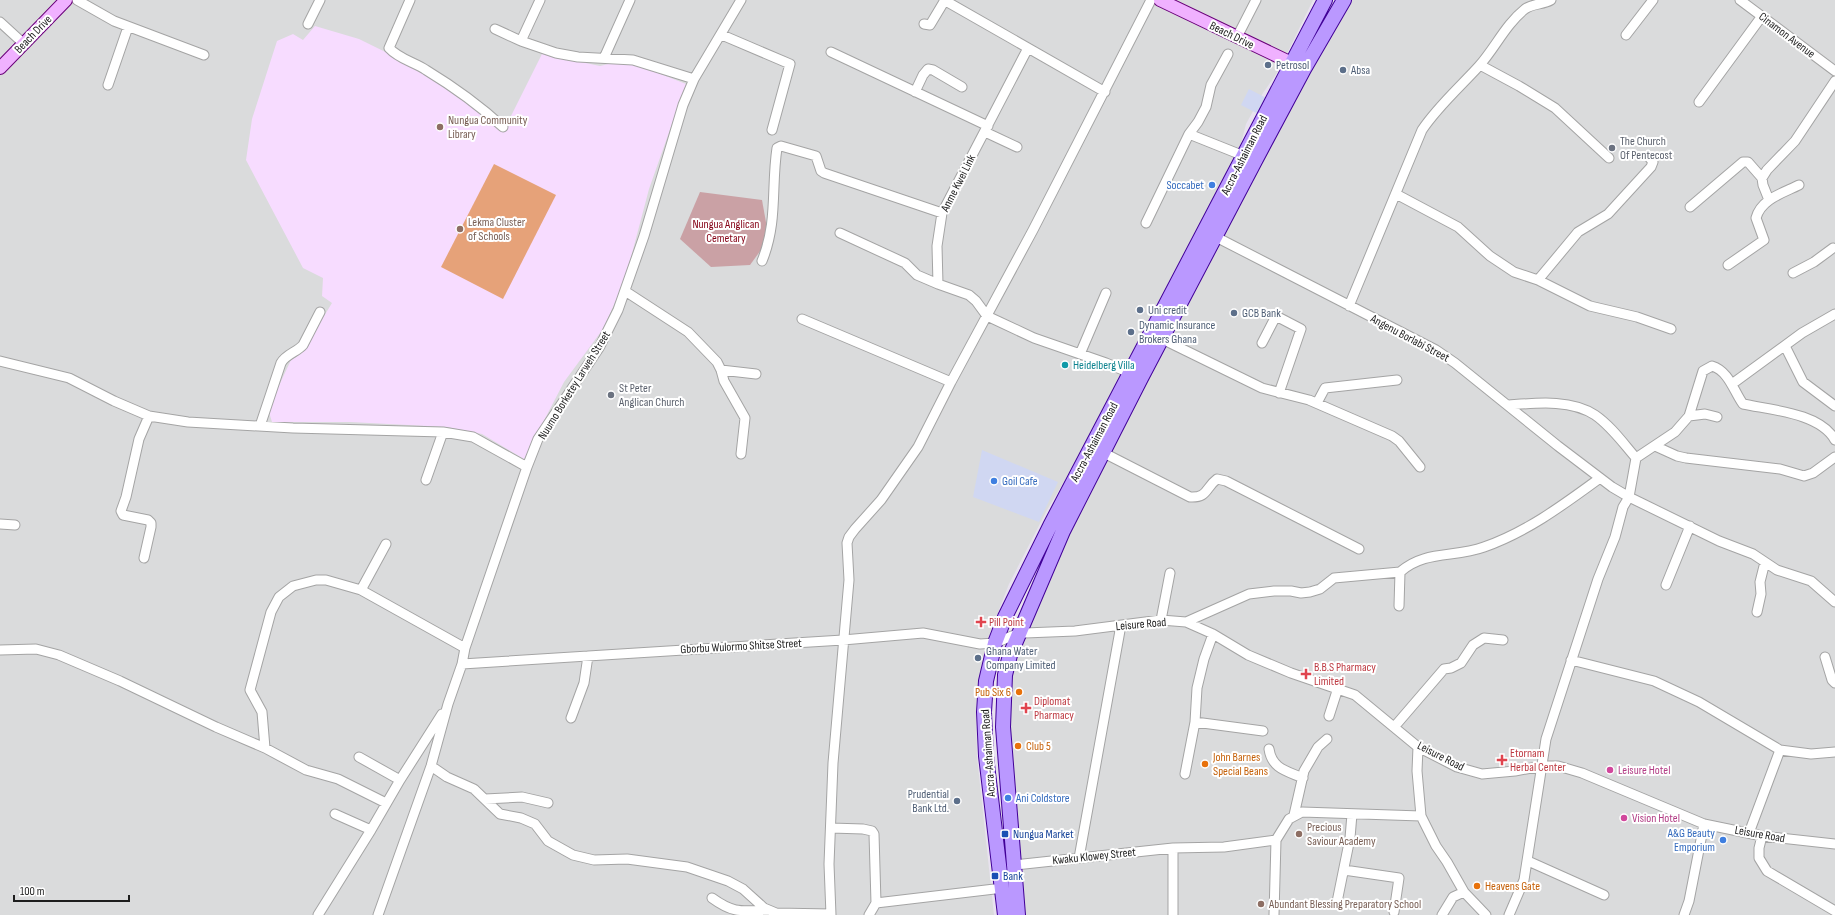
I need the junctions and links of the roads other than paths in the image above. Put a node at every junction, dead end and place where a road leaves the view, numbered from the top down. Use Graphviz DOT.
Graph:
graph roads {
  1 [pos="66,0"];
  2 [pos="77,0"];
  3 [pos="320,0"];
  4 [pos="410,0"];
  5 [pos="540,0"];
  6 [pos="630,0"];
  7 [pos="741,0"];
  8 [pos="944,0"];
  9 [pos="1151,0"];
  10 [pos="1160,0"];
  11 [pos="1256,0"];
  12 [pos="1325,0"];
  13 [pos="1344,0"];
  14 [pos="1551,0"];
  15 [pos="1653,0"];
  16 [pos="1740,0"];
  17 [pos="1762,16"];
  18 [pos="0,22"];
  19 [pos="308,24"];
  20 [pos="924,24"];
  21 [pos="128,27"];
  22 [pos="495,29"];
  23 [pos="722,35"];
  24 [pos="1626,35"];
  25 [pos="1236,37"];
  26 [pos="521,41"];
  27 [pos="24,44"];
  28 [pos="1028,48"];
  29 [pos="831,52"];
  30 [pos="1228,54"];
  31 [pos="204,55"];
  32 [pos="604,58"];
  33 [pos="1291,63"];
  34 [pos="1480,65"];
  35 [pos="0,68"];
  36 [pos="1304,69"];
  37 [pos="1835,71"];
  38 [pos="694,79"];
  39 [pos="1835,81"];
  40 [pos="108,85"];
  41 [pos="962,87"];
  42 [pos="915,92"];
  43 [pos="1105,92"];
  44 [pos="1699,102"];
  45 [pos="503,127"];
  46 [pos="986,129"];
  47 [pos="772,130"];
  48 [pos="1189,134"];
  49 [pos="1017,147"];
  50 [pos="1244,156"];
  51 [pos="1649,157"];
  52 [pos="1609,158"];
  53 [pos="1762,178"];
  54 [pos="1799,185"];
  55 [pos="1396,194"];
  56 [pos="1769,200"];
  57 [pos="1690,207"];
  58 [pos="942,213"];
  59 [pos="1146,224"];
  60 [pos="840,233"];
  61 [pos="1216,237"];
  62 [pos="1834,248"];
  63 [pos="762,261"];
  64 [pos="1728,264"];
  65 [pos="1793,273"];
  66 [pos="1538,280"];
  67 [pos="938,284"];
  68 [pos="625,291"];
  69 [pos="1106,293"];
  70 [pos="1349,306"];
  71 [pos="320,312"];
  72 [pos="1835,314"];
  73 [pos="987,316"];
  74 [pos="802,319"];
  75 [pos="1671,329"];
  76 [pos="1162,339"];
  77 [pos="1262,343"];
  78 [pos="1785,346"];
  79 [pos="1080,354"];
  80 [pos="0,361"];
  81 [pos="722,370"];
  82 [pos="1130,373"];
  83 [pos="756,374"];
  84 [pos="1397,380"];
  85 [pos="951,382"];
  86 [pos="1732,384"];
  87 [pos="1279,393"];
  88 [pos="1317,403"];
  89 [pos="1509,405"];
  90 [pos="1835,406"];
  91 [pos="150,416"];
  92 [pos="1689,416"];
  93 [pos="1717,417"];
  94 [pos="260,426"];
  95 [pos="1832,431"];
  96 [pos="443,432"];
  97 [pos="1835,440"];
  98 [pos="1655,446"];
  99 [pos="1104,453"];
  100 [pos="741,454"];
  101 [pos="1835,457"];
  102 [pos="1636,458"];
  103 [pos="527,467"];
  104 [pos="1420,468"];
  105 [pos="1600,478"];
  106 [pos="426,480"];
  107 [pos="1629,497"];
  108 [pos="0,524"];
  109 [pos="16,525"];
  110 [pos="1690,526"];
  111 [pos="386,544"];
  112 [pos="1359,549"];
  113 [pos="144,558"];
  114 [pos="1765,562"];
  115 [pos="1400,572"];
  116 [pos="1170,573"];
  117 [pos="1666,585"];
  118 [pos="361,590"];
  119 [pos="1835,602"];
  120 [pos="1399,606"];
  121 [pos="1757,612"];
  122 [pos="1161,620"];
  123 [pos="1186,622"];
  124 [pos="1121,625"];
  125 [pos="1017,634"];
  126 [pos="1214,634"];
  127 [pos="843,640"];
  128 [pos="1502,640"];
  129 [pos="995,643"];
  130 [pos="465,648"];
  131 [pos="0,650"];
  132 [pos="588,656"];
  133 [pos="1825,657"];
  134 [pos="1571,660"];
  135 [pos="462,664"];
  136 [pos="1835,683"];
  137 [pos="1338,688"];
  138 [pos="448,704"];
  139 [pos="1329,716"];
  140 [pos="570,718"];
  141 [pos="1195,722"];
  142 [pos="1395,726"];
  143 [pos="1263,731"];
  144 [pos="1327,739"];
  145 [pos="1418,747"];
  146 [pos="265,748"];
  147 [pos="1269,749"];
  148 [pos="1780,750"];
  149 [pos="1835,752"];
  150 [pos="359,757"];
  151 [pos="431,766"];
  152 [pos="1543,766"];
  153 [pos="1185,774"];
  154 [pos="1303,778"];
  155 [pos="400,780"];
  156 [pos="485,799"];
  157 [pos="386,803"];
  158 [pos="548,803"];
  159 [pos="335,814"];
  160 [pos="1352,814"];
  161 [pos="1294,816"];
  162 [pos="1421,816"];
  163 [pos="1704,824"];
  164 [pos="831,828"];
  165 [pos="371,830"];
  166 [pos="1749,833"];
  167 [pos="1762,836"];
  168 [pos="1276,840"];
  169 [pos="1835,844"];
  170 [pos="1173,848"];
  171 [pos="1079,858"];
  172 [pos="1528,862"];
  173 [pos="1014,865"];
  174 [pos="1344,870"];
  175 [pos="1003,888"];
  176 [pos="1464,892"];
  177 [pos="1604,895"];
  178 [pos="712,898"];
  179 [pos="1337,902"];
  180 [pos="876,903"];
  181 [pos="768,910"];
  182 [pos="1835,911"];
  183 [pos="1394,912"];
  184 [pos="831,914"];
  185 [pos="318,915"];
  186 [pos="378,915"];
  187 [pos="868,915"];
  188 [pos="1005,915"];
  189 [pos="1018,915"];
  190 [pos="1173,915"];
  191 [pos="1274,915"];
  192 [pos="1442,915"];
  193 [pos="1486,915"];
  194 [pos="1509,915"];
  195 [pos="1684,915"];
  1 -- 27 [label="street, Beach Drive"];
  2 -- 21 [label="street"];
  3 -- 19 [label="street"];
  4 -- 45 [label="street"];
  5 -- 26 [label="street"];
  6 -- 32 [label="street"];
  7 -- 23 [label="street, Nuumo Borketey Larweh Street"];
  8 -- 20 [label="street"];
  8 -- 28 [label="street"];
  9 -- 43 [label="street"];
  10 -- 25 [label="street, Beach Drive"];
  11 -- 25 [label="street"];
  12 -- 33 [label="main road, Accra-Ashaiman Road"];
  13 -- 36 [label="main road, Accra-Ashaiman Road"];
  14 -- 34 [label="street"];
  15 -- 24 [label="street"];
  16 -- 17 [label="street, Cinamon Avenue"];
  17 -- 37 [label="street, Cinamon Avenue"];
  17 -- 44 [label="street"];
  18 -- 27 [label="street"];
  21 -- 31 [label="street"];
  21 -- 40 [label="street"];
  22 -- 26 [label="street"];
  23 -- 38 [label="street, Nuumo Borketey Larweh Street"];
  23 -- 47 [label="street"];
  25 -- 33 [label="street, Beach Drive"];
  26 -- 32 [label="street"];
  27 -- 35 [label="street, Beach Drive"];
  28 -- 43 [label="street"];
  28 -- 46 [label="street, Anme Kwei Link"];
  29 -- 42 [label="street"];
  30 -- 48 [label="street"];
  32 -- 38 [label="street"];
  33 -- 36 [label="street, Beach Drive"];
  33 -- 50 [label="main road, Accra-Ashaiman Road"];
  34 -- 52 [label="street"];
  34 -- 55 [label="street"];
  36 -- 61 [label="main road, Accra-Ashaiman Road"];
  38 -- 68 [label="street, Nuumo Borketey Larweh Street"];
  39 -- 53 [label="street"];
  41 -- 42 [label="street"];
  42 -- 46 [label="street"];
  43 -- 73 [label="street"];
  46 -- 49 [label="street"];
  46 -- 58 [label="street, Anme Kwei Link"];
  48 -- 50 [label="street"];
  48 -- 59 [label="street"];
  50 -- 82 [label="main road, Accra-Ashaiman Road"];
  51 -- 66 [label="street"];
  53 -- 56 [label="street"];
  53 -- 57 [label="street"];
  54 -- 56 [label="street"];
  55 -- 66 [label="street"];
  55 -- 70 [label="street"];
  56 -- 64 [label="street"];
  58 -- 63 [label="street"];
  58 -- 67 [label="street, Anme Kwei Link"];
  60 -- 67 [label="street"];
  61 -- 70 [label="street, Angenu Borlabi Street"];
  61 -- 76 [label="main road, Accra-Ashaiman Road"];
  62 -- 65 [label="street"];
  66 -- 75 [label="street"];
  67 -- 73 [label="street"];
  68 -- 81 [label="street"];
  68 -- 103 [label="street, Nuumo Borketey Larweh Street"];
  69 -- 79 [label="street"];
  70 -- 89 [label="street, Angenu Borlabi Street"];
  71 -- 94 [label="street"];
  72 -- 78 [label="street"];
  73 -- 79 [label="street"];
  73 -- 85 [label="street"];
  74 -- 85 [label="street"];
  76 -- 87 [label="street"];
  76 -- 99 [label="main road, Accra-Ashaiman Road"];
  77 -- 87 [label="street"];
  78 -- 86 [label="street"];
  78 -- 90 [label="street"];
  79 -- 82 [label="street"];
  80 -- 91 [label="street"];
  81 -- 83 [label="street"];
  81 -- 100 [label="street"];
  82 -- 129 [label="main road, Accra-Ashaiman Road"];
  84 -- 88 [label="street"];
  85 -- 127 [label="street"];
  86 -- 92 [label="street"];
  86 -- 95 [label="street"];
  87 -- 88 [label="street"];
  88 -- 104 [label="street"];
  89 -- 102 [label="street"];
  89 -- 105 [label="street, Angenu Borlabi Street"];
  91 -- 94 [label="street"];
  91 -- 113 [label="street"];
  92 -- 93 [label="street"];
  92 -- 98 [label="street"];
  94 -- 96 [label="street"];
  95 -- 97 [label="street"];
  96 -- 103 [label="street"];
  96 -- 106 [label="street"];
  98 -- 101 [label="street"];
  98 -- 102 [label="street"];
  99 -- 112 [label="street"];
  99 -- 125 [label="main road, Accra-Ashaiman Road"];
  102 -- 107 [label="street"];
  103 -- 130 [label="street, Nuumo Borketey Larweh Street"];
  105 -- 107 [label="street, Angenu Borlabi Street"];
  105 -- 115 [label="street"];
  107 -- 110 [label="street, Angenu Borlabi Street"];
  107 -- 134 [label="street"];
  108 -- 109 [label="street"];
  110 -- 114 [label="street, Angenu Borlabi Street"];
  110 -- 117 [label="street"];
  111 -- 118 [label="street"];
  114 -- 119 [label="street, Angenu Borlabi Street"];
  114 -- 121 [label="street"];
  115 -- 120 [label="street"];
  115 -- 123 [label="street"];
  116 -- 122 [label="street"];
  118 -- 130 [label="street"];
  118 -- 146 [label="street"];
  122 -- 123 [label="street, Leisure Road"];
  122 -- 124 [label="street, Leisure Road"];
  123 -- 126 [label="street, Leisure Road"];
  124 -- 125 [label="street, Leisure Road"];
  124 -- 171 [label="street"];
  125 -- 129 [label="street, Gborbu Wulormo Shitse Street"];
  125 -- 173 [label="main road, Accra-Ashaiman Road"];
  126 -- 137 [label="street, Leisure Road"];
  126 -- 141 [label="street"];
  127 -- 129 [label="street, Gborbu Wulormo Shitse Street"];
  127 -- 132 [label="street, Gborbu Wulormo Shitse Street"];
  127 -- 164 [label="street"];
  128 -- 142 [label="street"];
  129 -- 175 [label="main road, Accra-Ashaiman Road"];
  130 -- 135 [label="street, Nuumo Borketey Larweh Street"];
  131 -- 146 [label="street"];
  132 -- 135 [label="street, Gborbu Wulormo Shitse Street"];
  132 -- 140 [label="street"];
  133 -- 136 [label="street"];
  134 -- 148 [label="street"];
  134 -- 152 [label="street"];
  135 -- 138 [label="street, Nuumo Borketey Larweh Street"];
  137 -- 139 [label="street"];
  137 -- 142 [label="street, Leisure Road"];
  138 -- 151 [label="street"];
  138 -- 155 [label="street"];
  141 -- 143 [label="street"];
  141 -- 153 [label="street"];
  142 -- 145 [label="street, Leisure Road"];
  144 -- 154 [label="street"];
  145 -- 152 [label="street, Leisure Road"];
  145 -- 162 [label="street"];
  146 -- 157 [label="street"];
  147 -- 154 [label="street"];
  148 -- 149 [label="street"];
  148 -- 166 [label="street"];
  150 -- 155 [label="street"];
  151 -- 156 [label="street"];
  151 -- 186 [label="street"];
  152 -- 163 [label="street, Leisure Road"];
  152 -- 172 [label="street"];
  154 -- 161 [label="street"];
  155 -- 157 [label="street"];
  156 -- 158 [label="street"];
  156 -- 181 [label="street"];
  157 -- 165 [label="street"];
  159 -- 165 [label="street"];
  160 -- 161 [label="street"];
  160 -- 162 [label="street"];
  160 -- 174 [label="street"];
  161 -- 168 [label="street"];
  162 -- 176 [label="street"];
  163 -- 166 [label="street, Leisure Road"];
  163 -- 195 [label="street"];
  164 -- 180 [label="street"];
  164 -- 184 [label="street"];
  165 -- 185 [label="street"];
  166 -- 167 [label="street, Leisure Road"];
  167 -- 169 [label="street, Leisure Road"];
  167 -- 182 [label="street"];
  168 -- 170 [label="street, Kwaku Klowey Street"];
  168 -- 191 [label="street"];
  170 -- 171 [label="street, Kwaku Klowey Street"];
  170 -- 190 [label="street"];
  171 -- 173 [label="street, Kwaku Klowey Street"];
  172 -- 177 [label="street"];
  172 -- 194 [label="street"];
  173 -- 189 [label="main road, Accra-Ashaiman Road"];
  174 -- 179 [label="street"];
  174 -- 183 [label="street"];
  175 -- 180 [label="street"];
  175 -- 188 [label="main road, Accra-Ashaiman Road"];
  176 -- 192 [label="street"];
  176 -- 193 [label="street"];
  178 -- 181 [label="street"];
  180 -- 187 [label="street"];
  181 -- 184 [label="street"];
}
